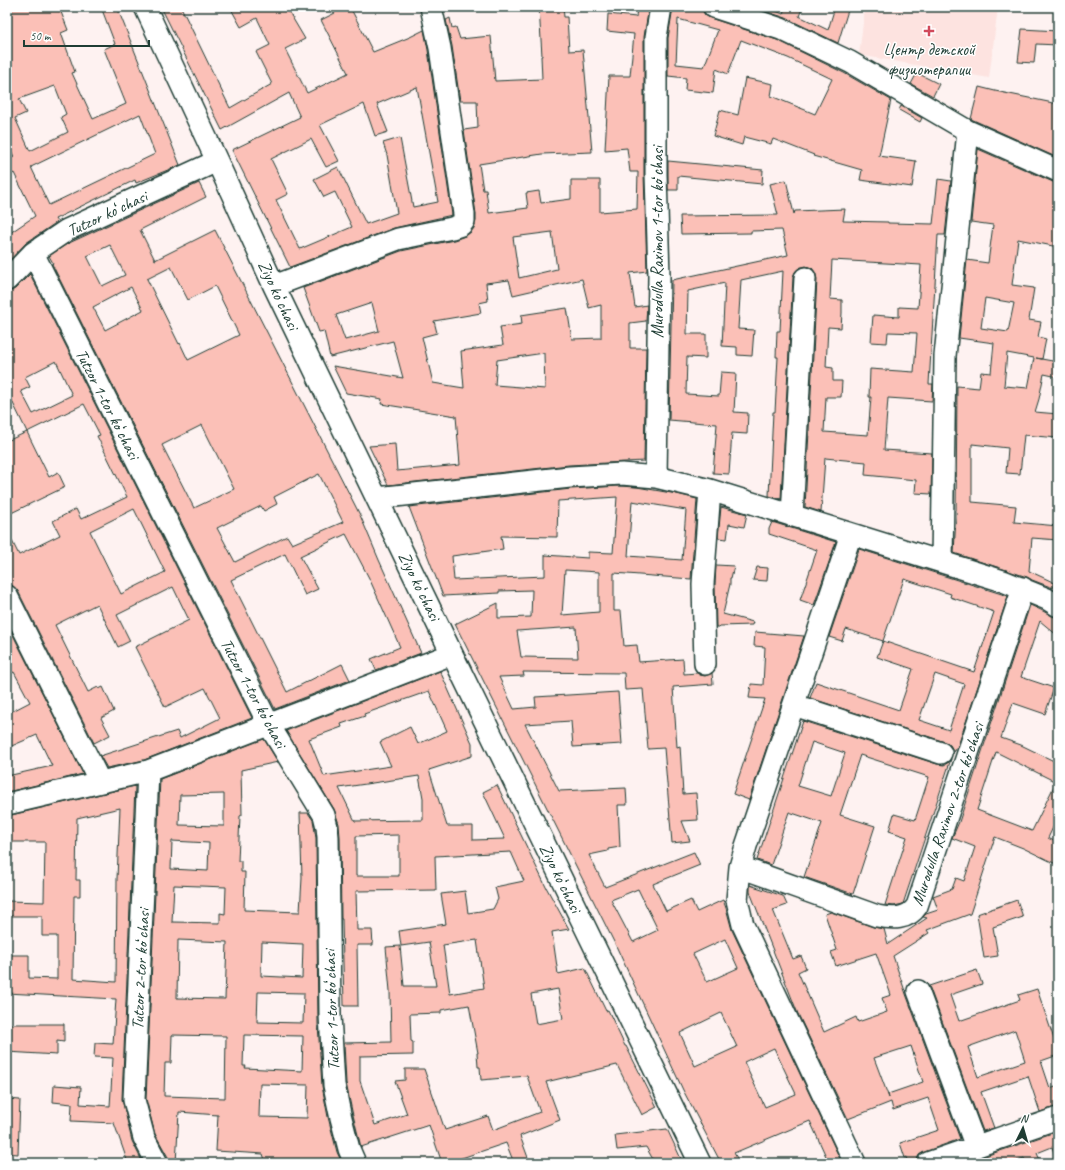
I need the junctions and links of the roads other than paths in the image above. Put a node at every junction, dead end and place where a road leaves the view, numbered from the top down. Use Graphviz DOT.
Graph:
graph roads {
  1 [pos="145,7"];
  2 [pos="431,7"];
  3 [pos="661,7"];
  4 [pos="714,7"];
  5 [pos="968,131"];
  6 [pos="217,161"];
  7 [pos="1058,171"];
  8 [pos="33,253"];
  9 [pos="804,278"];
  10 [pos="7,280"];
  11 [pos="274,286"];
  12 [pos="656,477"];
  13 [pos="710,490"];
  14 [pos="377,498"];
  15 [pos="792,516"];
  16 [pos="851,534"];
  17 [pos="942,562"];
  18 [pos="1023,588"];
  19 [pos="7,596"];
  20 [pos="1058,606"];
  21 [pos="452,654"];
  22 [pos="705,664"];
  23 [pos="794,705"];
  24 [pos="269,725"];
  25 [pos="942,753"];
  26 [pos="148,771"];
  27 [pos="100,782"];
  28 [pos="7,804"];
  29 [pos="740,867"];
  30 [pos="918,991"];
  31 [pos="1058,1118"];
  32 [pos="976,1147"];
  33 [pos="157,1163"];
  34 [pos="355,1163"];
  35 [pos="700,1163"];
  36 [pos="855,1163"];
  37 [pos="928,1163"];
  1 -- 6 [label="street, Ziyo koʻchasi"];
  2 -- 11 [label="street"];
  3 -- 12 [label="street, Murodulla Raximov 1-tor koʻchasi"];
  4 -- 5 [label="street"];
  5 -- 7 [label="street"];
  5 -- 17 [label="street"];
  6 -- 8 [label="street, Tutzor koʻchasi"];
  6 -- 11 [label="street, Ziyo koʻchasi"];
  8 -- 10 [label="street, Tutzor koʻchasi"];
  8 -- 24 [label="street, Tutzor 1-tor koʻchasi"];
  9 -- 15 [label="street"];
  11 -- 14 [label="street, Ziyo koʻchasi"];
  12 -- 13 [label="street"];
  12 -- 14 [label="street"];
  13 -- 15 [label="street"];
  13 -- 22 [label="street"];
  14 -- 21 [label="street, Ziyo koʻchasi"];
  15 -- 16 [label="street"];
  16 -- 17 [label="street"];
  16 -- 23 [label="street"];
  17 -- 18 [label="street"];
  18 -- 20 [label="street"];
  18 -- 29 [label="street, Murodulla Raximov 2-tor koʻchasi"];
  19 -- 27 [label="street"];
  21 -- 24 [label="street"];
  21 -- 35 [label="street, Ziyo koʻchasi"];
  23 -- 25 [label="street"];
  23 -- 29 [label="street"];
  24 -- 26 [label="street"];
  24 -- 34 [label="street, Tutzor 1-tor koʻchasi"];
  26 -- 27 [label="street"];
  26 -- 33 [label="street, Tutzor 2-tor koʻchasi"];
  27 -- 28 [label="street"];
  29 -- 36 [label="street"];
  30 -- 32 [label="street"];
  31 -- 32 [label="street"];
  32 -- 37 [label="street"];
}
